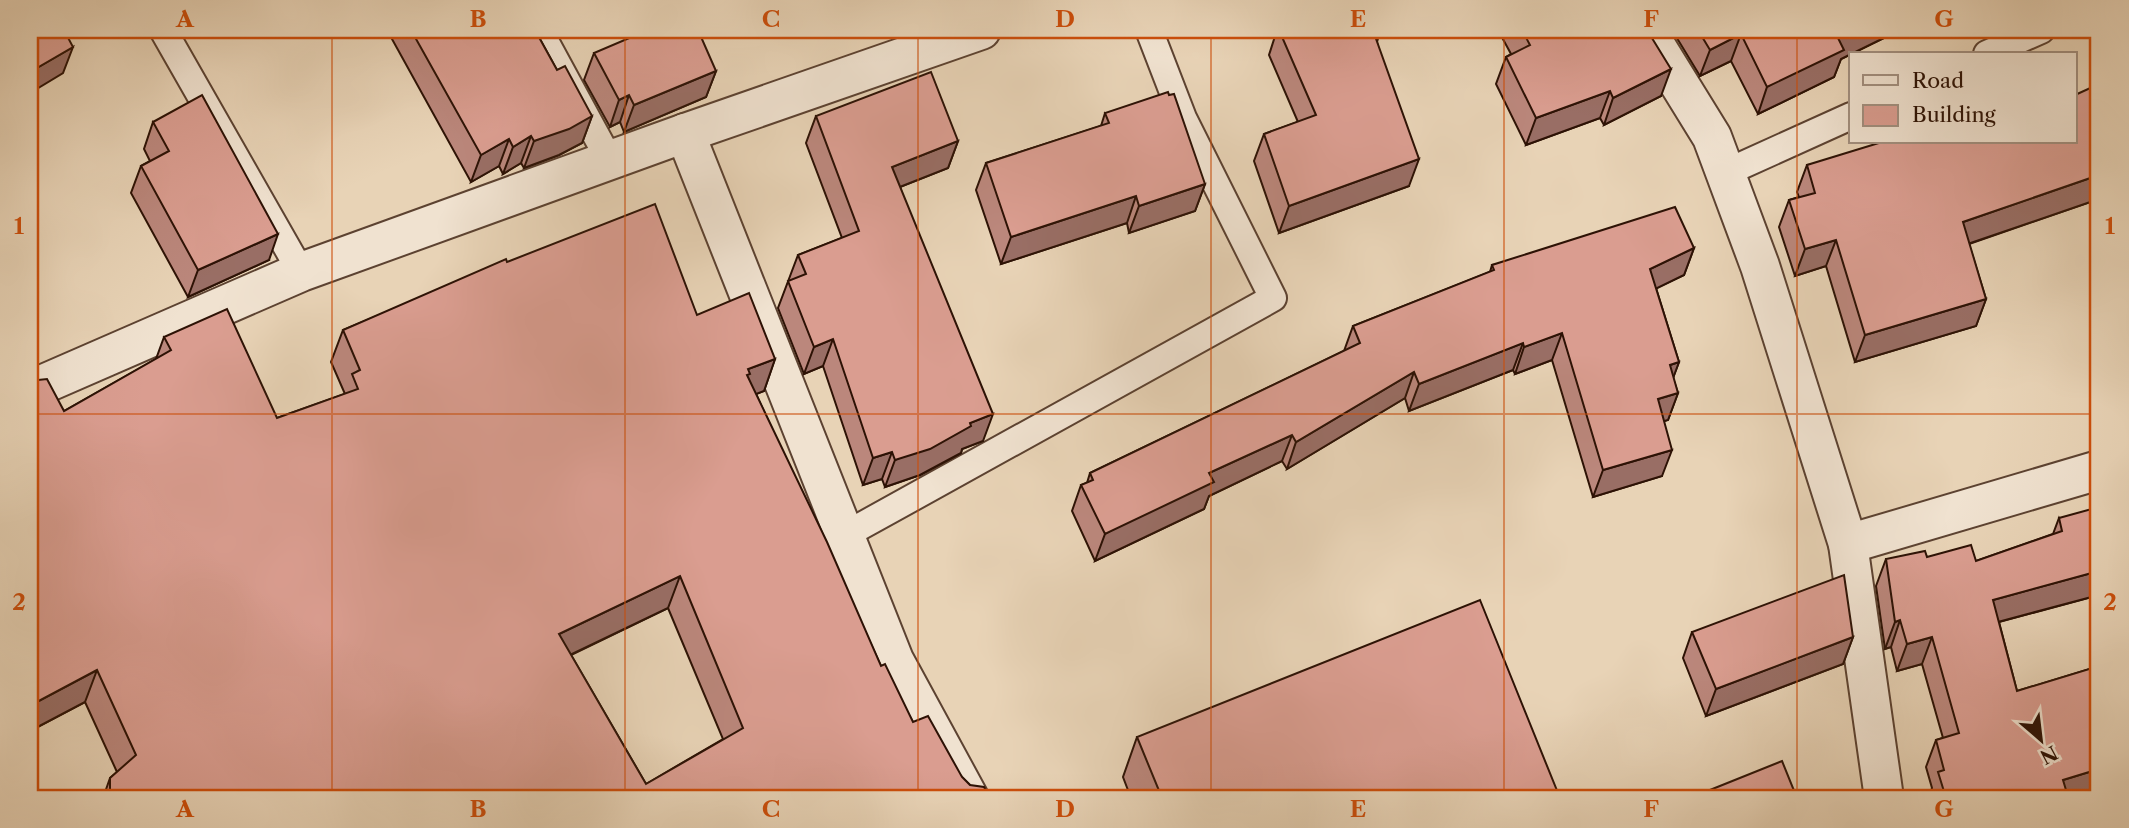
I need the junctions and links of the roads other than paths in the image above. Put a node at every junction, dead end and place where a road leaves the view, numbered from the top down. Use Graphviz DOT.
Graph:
graph roads {
  1 [pos="163,30"];
  2 [pos="539,30"];
  3 [pos="981,30"];
  4 [pos="1149,30"];
  5 [pos="1646,30"];
  6 [pos="2041,30"];
  7 [pos="1992,52"];
  8 [pos="1849,117"];
  9 [pos="685,133"];
  10 [pos="610,160"];
  11 [pos="1725,173"];
  12 [pos="301,272"];
  13 [pos="30,390"];
  14 [pos="2099,470"];
  15 [pos="845,536"];
  16 [pos="1848,544"];
  17 [pos="969,798"];
  18 [pos="1884,798"];
  1 -- 12 [label="lane"];
  2 -- 10 [label="lane"];
  3 -- 9 [label="street"];
  4 -- 15 [label="lane"];
  5 -- 11 [label="street"];
  6 -- 7 [label="lane"];
  8 -- 11 [label="lane"];
  9 -- 10 [label="street"];
  9 -- 15 [label="street"];
  10 -- 12 [label="street"];
  11 -- 16 [label="street"];
  12 -- 13 [label="street"];
  14 -- 16 [label="street"];
  15 -- 17 [label="street"];
  16 -- 18 [label="street"];
}
